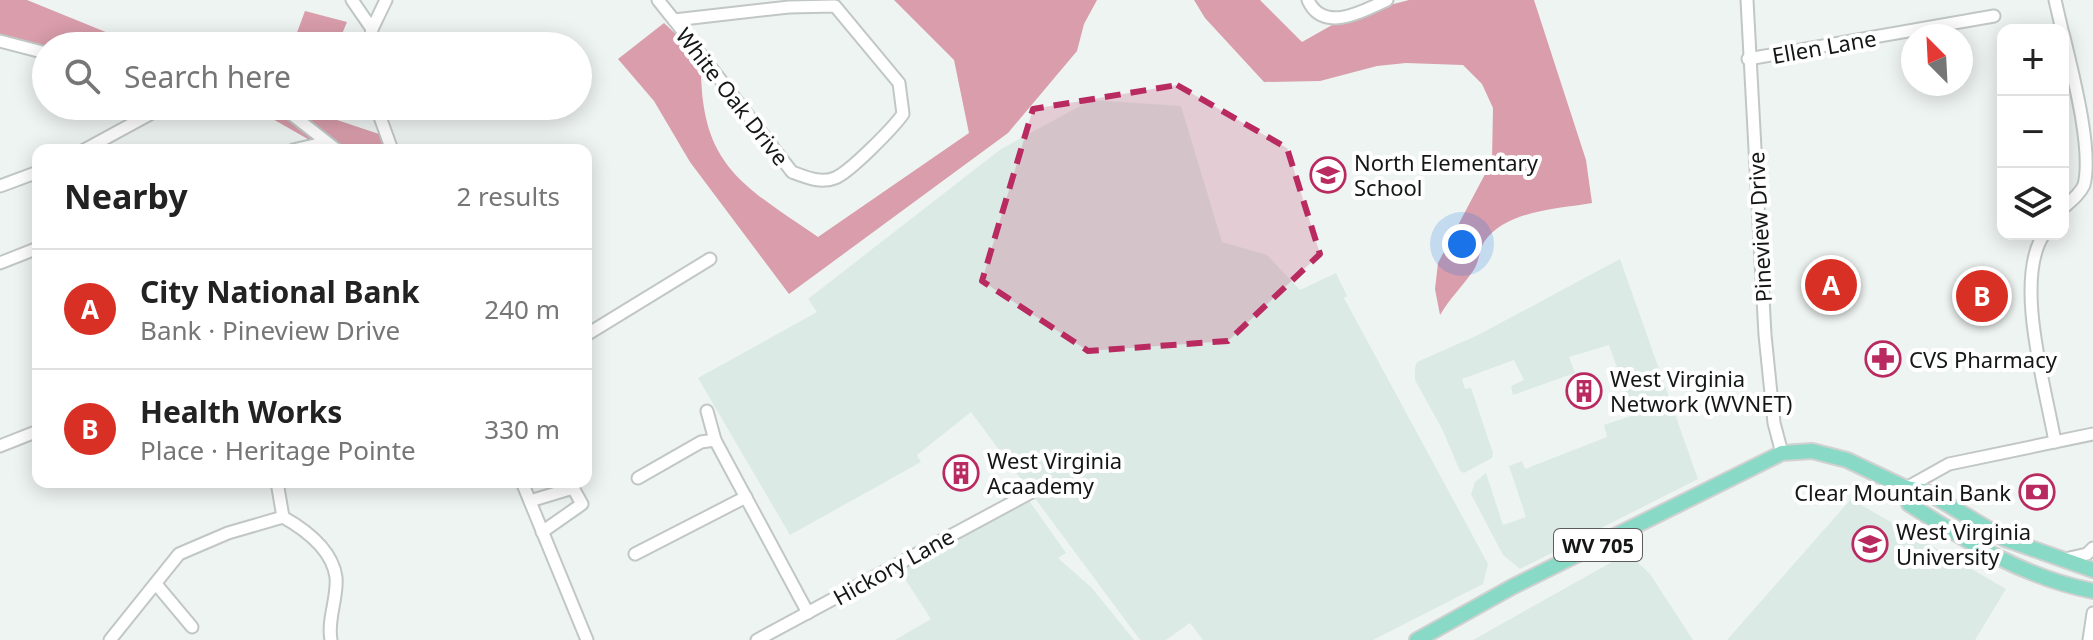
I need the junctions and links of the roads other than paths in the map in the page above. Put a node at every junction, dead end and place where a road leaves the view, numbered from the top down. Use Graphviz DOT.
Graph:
graph roads {
  1 [pos="352,0"];
  2 [pos="386,0"];
  3 [pos="658,0"];
  4 [pos="1308,0"];
  5 [pos="1387,0"];
  6 [pos="1747,0"];
  7 [pos="2055,0"];
  8 [pos="1994,16"];
  9 [pos="674,20"];
  10 [pos="2061,24"];
  11 [pos="372,29"];
  12 [pos="371,32"];
  13 [pos="0,41"];
  14 [pos="32,49"];
  15 [pos="2069,57"];
  16 [pos="1748,59"];
  17 [pos="139,120"];
  18 [pos="297,120"];
  19 [pos="381,120"];
  20 [pos="323,143"];
  21 [pos="95,144"];
  22 [pos="319,144"];
  23 [pos="390,144"];
  24 [pos="32,174"];
  25 [pos="0,186"];
  26 [pos="2069,202"];
  27 [pos="2041,240"];
  28 [pos="32,250"];
  29 [pos="710,259"];
  30 [pos="0,263"];
  31 [pos="592,331"];
  32 [pos="707,411"];
  33 [pos="32,433"];
  34 [pos="2093,434"];
  35 [pos="715,440"];
  36 [pos="2055,442"];
  37 [pos="0,446"];
  38 [pos="1782,453"];
  39 [pos="638,478"];
  40 [pos="278,488"];
  41 [pos="525,488"];
  42 [pos="1906,488"];
  43 [pos="1030,493"];
  44 [pos="746,497"];
  45 [pos="530,501"];
  46 [pos="283,517"];
  47 [pos="542,532"];
  48 [pos="2093,548"];
  49 [pos="635,554"];
  50 [pos="2053,559"];
  51 [pos="2093,570"];
  52 [pos="156,584"];
  53 [pos="2093,591"];
  54 [pos="808,613"];
  55 [pos="2093,613"];
  56 [pos="192,627"];
  57 [pos="2091,639"];
  58 [pos="110,640"];
  59 [pos="331,640"];
  60 [pos="587,640"];
  61 [pos="757,640"];
  62 [pos="1417,640"];
  1 -- 11 [label="street"];
  2 -- 11 [label="street"];
  3 -- 9 [label="street, White Oak Drive"];
  4 -- 5 [label="street"];
  6 -- 16 [label="street, Pineview Drive"];
  7 -- 10 [label="street"];
  8 -- 16 [label="street, Ellen Lane"];
  9 -- 9 [label="street, White Oak Drive"];
  11 -- 12 [label="street"];
  13 -- 14 [label="street"];
  15 -- 26 [label="street"];
  16 -- 38 [label="street, Pineview Drive"];
  17 -- 21 [label="street"];
  18 -- 20 [label="street"];
  19 -- 23 [label="street"];
  20 -- 22 [label="street"];
  24 -- 25 [label="street"];
  27 -- 36 [label="street"];
  28 -- 30 [label="street"];
  29 -- 31 [label="street"];
  32 -- 35 [label="street"];
  33 -- 37 [label="street"];
  34 -- 36 [label="street"];
  35 -- 39 [label="street"];
  35 -- 44 [label="street"];
  36 -- 42 [label="street"];
  38 -- 42 [label="main road, WV 705"];
  38 -- 62 [label="main road, WV 705"];
  40 -- 46 [label="street"];
  41 -- 45 [label="street"];
  42 -- 50 [label="main road, WV 705"];
  42 -- 53 [label="main road, WV 705"];
  43 -- 54 [label="street, Hickory Lane"];
  44 -- 49 [label="street"];
  44 -- 54 [label="street"];
  45 -- 47 [label="street"];
  45 -- 47 [label="street"];
  46 -- 52 [label="street"];
  46 -- 59 [label="street"];
  47 -- 60 [label="street"];
  48 -- 50 [label="street"];
  50 -- 51 [label="main road, WV 705"];
  52 -- 56 [label="street"];
  52 -- 58 [label="street"];
  54 -- 61 [label="street, Hickory Lane"];
  55 -- 57 [label="street"];
}
